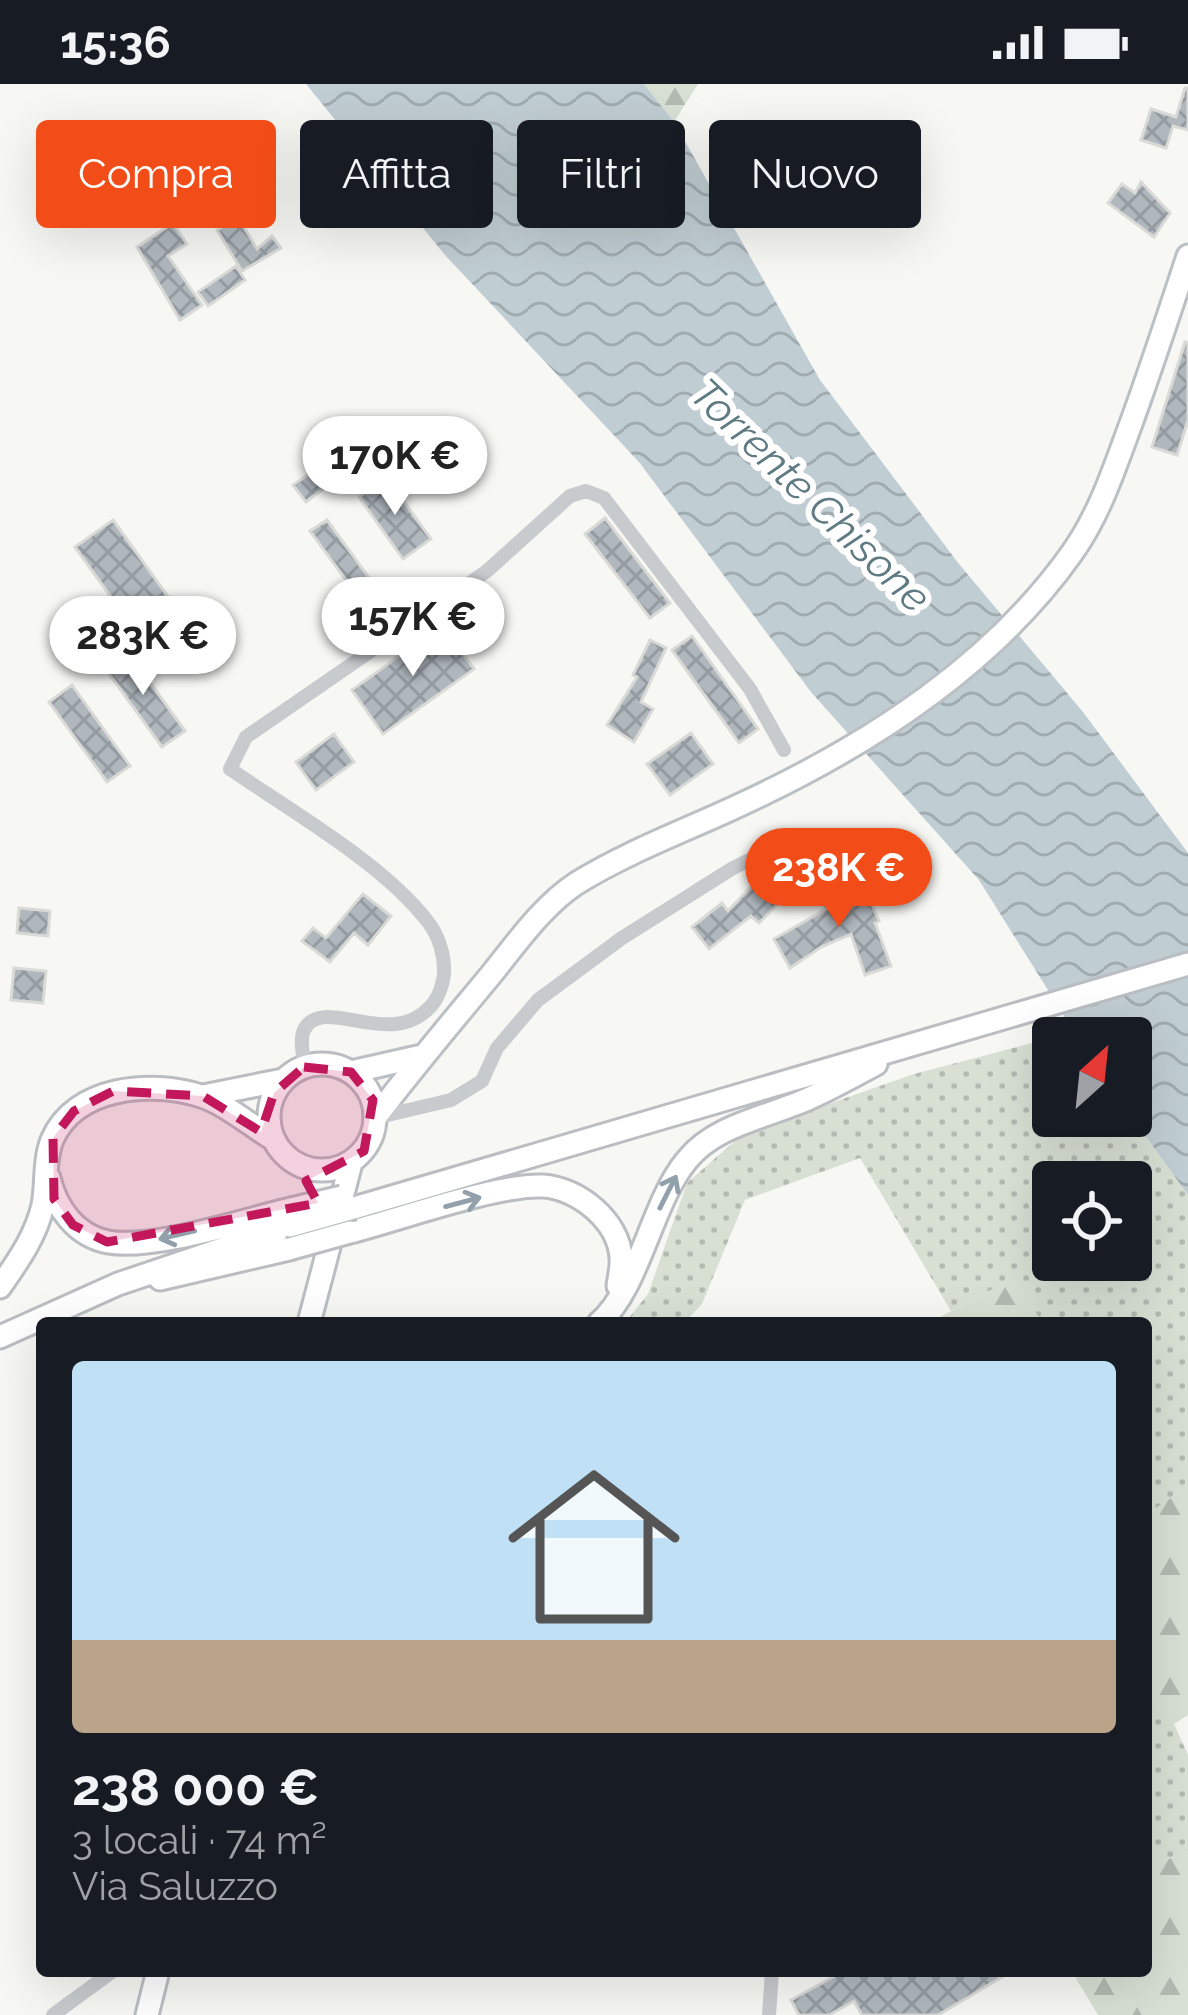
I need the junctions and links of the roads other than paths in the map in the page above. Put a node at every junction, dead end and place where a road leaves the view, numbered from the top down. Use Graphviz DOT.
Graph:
graph roads {
  1 [pos="1188,256"];
  2 [pos="784,750"];
  3 [pos="837,835"];
  4 [pos="1188,964"];
  5 [pos="919,1042"];
  6 [pos="422,1056"];
  7 [pos="304,1067"];
  8 [pos="351,1072"];
  9 [pos="284,1080"];
  10 [pos="203,1096"];
  11 [pos="376,1118"];
  12 [pos="273,1139"];
  13 [pos="351,1163"];
  14 [pos="298,1165"];
  15 [pos="47,1166"];
  16 [pos="290,1228"];
  17 [pos="340,1229"];
  18 [pos="321,1283"];
  19 [pos="0,1287"];
  20 [pos="617,1298"];
  21 [pos="45,1317"];
  22 [pos="311,1317"];
  23 [pos="328,1317"];
  24 [pos="603,1317"];
  25 [pos="36,1321"];
  26 [pos="0,1337"];
  27 [pos="104,1977"];
  28 [pos="156,1977"];
  29 [pos="772,1977"];
  30 [pos="53,2015"];
  31 [pos="147,2015"];
  32 [pos="769,2015"];
  1 -- 6 [label="main road"];
  2 -- 7 [label="street"];
  3 -- 11 [label="street"];
  4 -- 5 [label="main road"];
  5 -- 16 [label="main road, bridge"];
  20 -- 5 [label="main road, one-way"];
  6 -- 8 [label="main road"];
  6 -- 11 [label="main road"];
  7 -- 8 [label="main road"];
  7 -- 9 [label="main road"];
  8 -- 11 [label="main road"];
  9 -- 10 [label="main road"];
  9 -- 12 [label="main road"];
  10 -- 12 [label="main road"];
  10 -- 15 [label="main road"];
  11 -- 13 [label="main road"];
  12 -- 14 [label="main road"];
  13 -- 14 [label="main road"];
  13 -- 17 [label="main road"];
  14 -- 17 [label="main road"];
  16 -- 15 [label="main road, one-way"];
  15 -- 19 [label="main road"];
  16 -- 17 [label="main road, bridge"];
  16 -- 21 [label="main road"];
  17 -- 18 [label="main road"];
  17 -- 20 [label="main road, one-way"];
  18 -- 22 [label="main road"];
  18 -- 23 [label="main road"];
  20 -- 24 [label="main road"];
  25 -- 26 [label="main road"];
  27 -- 30 [label="street"];
  28 -- 31 [label="main road"];
  29 -- 32 [label="street"];
}
